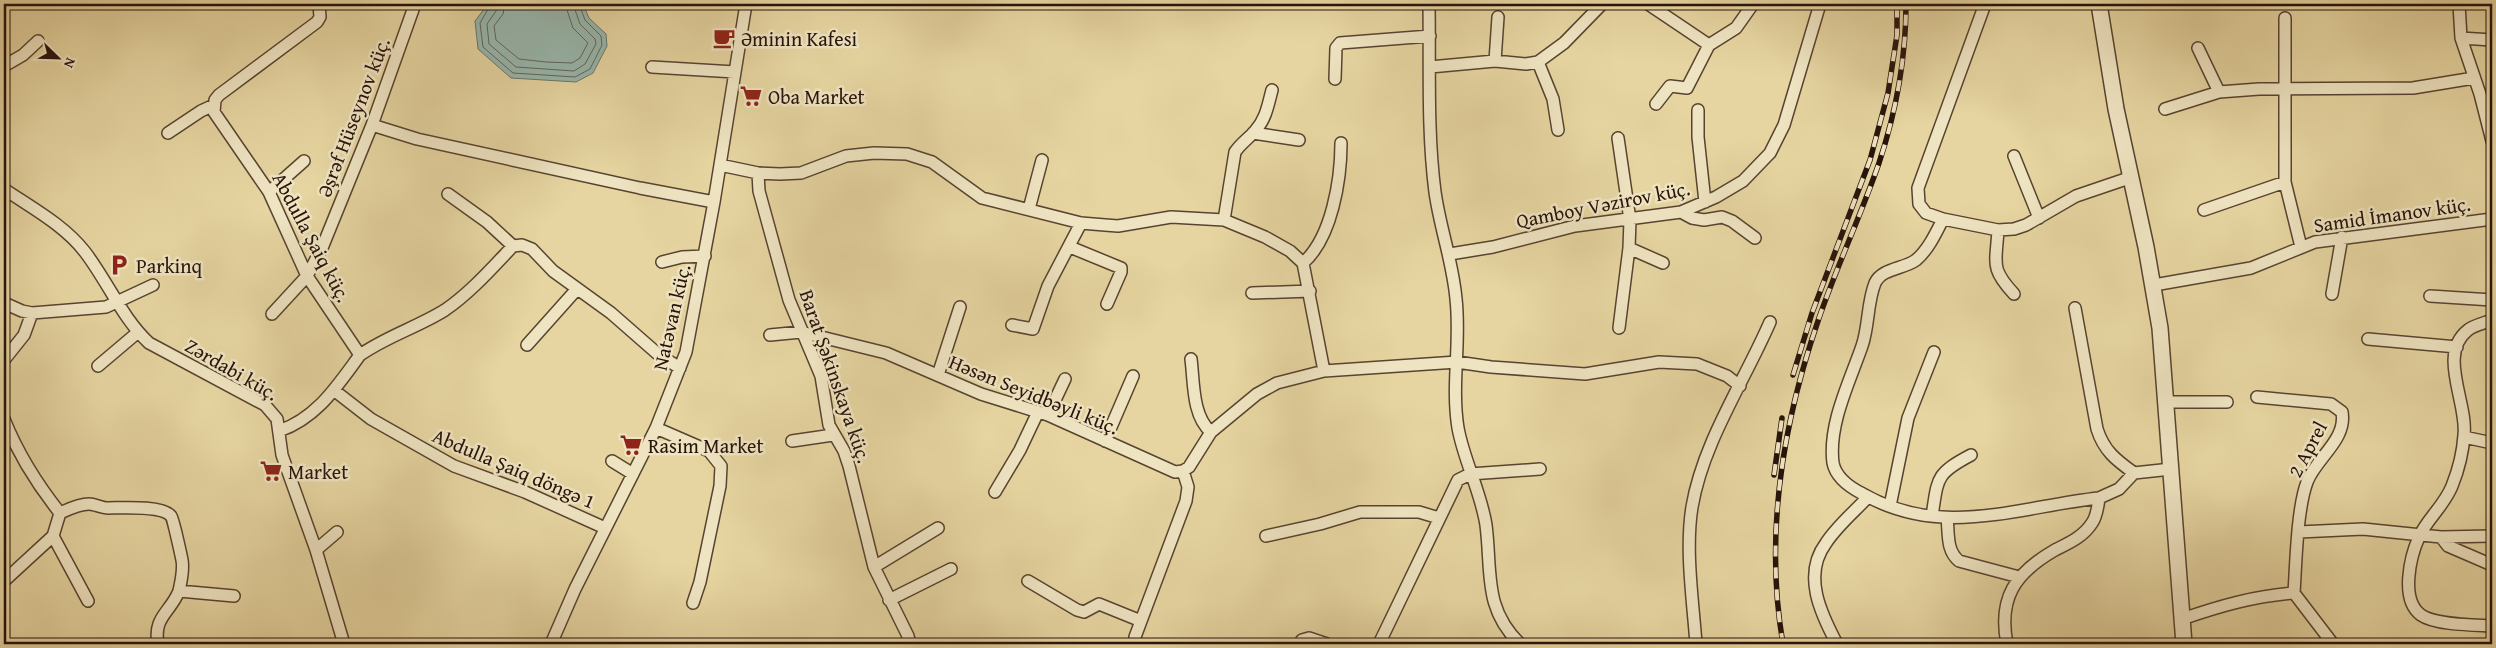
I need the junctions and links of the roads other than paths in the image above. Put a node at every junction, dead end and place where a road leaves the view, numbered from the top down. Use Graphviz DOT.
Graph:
graph roads {
  1 [pos="319,4"];
  2 [pos="414,4"];
  3 [pos="746,4"];
  4 [pos="1429,4"];
  5 [pos="1602,4"];
  6 [pos="1648,4"];
  7 [pos="1753,4"];
  8 [pos="1820,4"];
  9 [pos="1984,4"];
  10 [pos="2099,4"];
  11 [pos="2459,4"];
  12 [pos="1498,18"];
  13 [pos="2285,18"];
  14 [pos="1430,36"];
  15 [pos="2461,38"];
  16 [pos="2492,40"];
  17 [pos="38,41"];
  18 [pos="1709,45"];
  19 [pos="2198,48"];
  20 [pos="1495,61"];
  21 [pos="1538,62"];
  22 [pos="4,66"];
  23 [pos="652,66"];
  24 [pos="1430,67"];
  25 [pos="735,72"];
  26 [pos="2474,78"];
  27 [pos="1335,79"];
  28 [pos="2284,89"];
  29 [pos="1272,90"];
  30 [pos="2219,92"];
  31 [pos="1656,104"];
  32 [pos="214,105"];
  33 [pos="2165,109"];
  34 [pos="1698,110"];
  35 [pos="372,125"];
  36 [pos="1558,130"];
  37 [pos="168,132"];
  38 [pos="1253,133"];
  39 [pos="1618,138"];
  40 [pos="1299,140"];
  41 [pos="2492,141"];
  42 [pos="1341,143"];
  43 [pos="2014,156"];
  44 [pos="1042,160"];
  45 [pos="304,161"];
  46 [pos="720,165"];
  47 [pos="758,173"];
  48 [pos="2129,178"];
  49 [pos="2285,182"];
  50 [pos="4,189"];
  51 [pos="269,192"];
  52 [pos="448,194"];
  53 [pos="714,202"];
  54 [pos="1705,202"];
  55 [pos="1029,209"];
  56 [pos="2204,210"];
  57 [pos="1681,212"];
  58 [pos="2039,218"];
  59 [pos="1943,219"];
  60 [pos="2492,219"];
  61 [pos="1224,220"];
  62 [pos="1630,220"];
  63 [pos="1081,223"];
  64 [pos="1998,230"];
  65 [pos="2342,237"];
  66 [pos="1755,238"];
  67 [pos="513,246"];
  68 [pos="1070,247"];
  69 [pos="2301,247"];
  70 [pos="1629,248"];
  71 [pos="1450,254"];
  72 [pos="704,256"];
  73 [pos="662,262"];
  74 [pos="1303,263"];
  75 [pos="1663,263"];
  76 [pos="307,276"];
  77 [pos="2154,284"];
  78 [pos="153,285"];
  79 [pos="577,289"];
  80 [pos="1310,291"];
  81 [pos="1252,293"];
  82 [pos="2014,294"];
  83 [pos="2332,294"];
  84 [pos="2430,296"];
  85 [pos="2492,300"];
  86 [pos="118,302"];
  87 [pos="4,303"];
  88 [pos="1107,304"];
  89 [pos="960,307"];
  90 [pos="2075,308"];
  91 [pos="32,313"];
  92 [pos="272,314"];
  93 [pos="2492,320"];
  94 [pos="1770,322"];
  95 [pos="1012,325"];
  96 [pos="1619,328"];
  97 [pos="801,332"];
  98 [pos="137,333"];
  99 [pos="770,335"];
  100 [pos="2368,339"];
  101 [pos="527,345"];
  102 [pos="2457,348"];
  103 [pos="1934,352"];
  104 [pos="360,355"];
  105 [pos="1191,359"];
  106 [pos="4,360"];
  107 [pos="1456,362"];
  108 [pos="98,366"];
  109 [pos="680,368"];
  110 [pos="1324,370"];
  111 [pos="938,375"];
  112 [pos="1133,376"];
  113 [pos="1065,379"];
  114 [pos="1740,386"];
  115 [pos="335,391"];
  116 [pos="2257,397"];
  117 [pos="2168,402"];
  118 [pos="2227,402"];
  119 [pos="1043,414"];
  120 [pos="4,420"];
  121 [pos="656,428"];
  122 [pos="279,431"];
  123 [pos="1210,432"];
  124 [pos="833,435"];
  125 [pos="2464,437"];
  126 [pos="792,440"];
  127 [pos="1105,441"];
  128 [pos="2492,443"];
  129 [pos="1971,455"];
  130 [pos="612,461"];
  131 [pos="1540,469"];
  132 [pos="2171,469"];
  133 [pos="1183,471"];
  134 [pos="2134,473"];
  135 [pos="633,474"];
  136 [pos="1470,474"];
  137 [pos="995,492"];
  138 [pos="1868,497"];
  139 [pos="2100,498"];
  140 [pos="1890,506"];
  141 [pos="60,513"];
  142 [pos="1932,516"];
  143 [pos="1439,518"];
  144 [pos="1948,518"];
  145 [pos="605,528"];
  146 [pos="938,528"];
  147 [pos="337,532"];
  148 [pos="2299,532"];
  149 [pos="54,536"];
  150 [pos="1266,536"];
  151 [pos="2419,536"];
  152 [pos="2492,536"];
  153 [pos="2441,537"];
  154 [pos="316,550"];
  155 [pos="2492,565"];
  156 [pos="874,567"];
  157 [pos="951,570"];
  158 [pos="2020,577"];
  159 [pos="4,581"];
  160 [pos="1028,581"];
  161 [pos="179,591"];
  162 [pos="2294,592"];
  163 [pos="234,596"];
  164 [pos="889,600"];
  165 [pos="88,601"];
  166 [pos="694,603"];
  167 [pos="2182,619"];
  168 [pos="1141,621"];
  169 [pos="2492,626"];
  170 [pos="1135,638"];
  171 [pos="158,644"];
  172 [pos="344,644"];
  173 [pos="551,644"];
  174 [pos="910,644"];
  175 [pos="1299,644"];
  176 [pos="1327,644"];
  177 [pos="1379,644"];
  178 [pos="1520,644"];
  179 [pos="1696,644"];
  180 [pos="1837,644"];
  181 [pos="2007,644"];
  182 [pos="2184,644"];
  183 [pos="2333,644"];
  1 -- 32 [label="street"];
  2 -- 35 [label="street, Əşrəf Hüseynov küç."];
  3 -- 25 [label="street, Natəvan küç."];
  4 -- 14 [label="street"];
  5 -- 21 [label="street"];
  6 -- 18 [label="street"];
  7 -- 18 [label="street"];
  8 -- 54 [label="street, Qamboy Vəzirov küç."];
  9 -- 59 [label="street"];
  10 -- 48 [label="street"];
  11 -- 15 [label="street"];
  12 -- 20 [label="street"];
  13 -- 28 [label="street"];
  14 -- 24 [label="street"];
  14 -- 27 [label="street"];
  15 -- 16 [label="street"];
  15 -- 26 [label="street"];
  17 -- 22 [label="street"];
  18 -- 31 [label="street"];
  19 -- 30 [label="street"];
  20 -- 21 [label="street"];
  20 -- 24 [label="street"];
  21 -- 36 [label="street"];
  23 -- 25 [label="street"];
  24 -- 71 [label="street"];
  25 -- 46 [label="street, Natəvan küç."];
  26 -- 28 [label="street"];
  26 -- 41 [label="street"];
  28 -- 30 [label="street"];
  28 -- 49 [label="street"];
  29 -- 38 [label="street"];
  30 -- 33 [label="street"];
  32 -- 37 [label="street"];
  32 -- 51 [label="street, Abdulla Şaiq küç."];
  34 -- 54 [label="street"];
  35 -- 53 [label="street"];
  35 -- 76 [label="street, Əşrəf Hüseynov küç."];
  38 -- 40 [label="street"];
  38 -- 61 [label="street"];
  39 -- 62 [label="street"];
  42 -- 74 [label="street"];
  43 -- 58 [label="street"];
  44 -- 55 [label="street"];
  45 -- 51 [label="street"];
  46 -- 47 [label="street"];
  46 -- 53 [label="street, Natəvan küç."];
  47 -- 55 [label="street"];
  47 -- 97 [label="street, Barat Şəkinskaya küç."];
  48 -- 58 [label="street"];
  48 -- 77 [label="street"];
  49 -- 56 [label="street"];
  49 -- 69 [label="street"];
  50 -- 86 [label="street, Zərdabi küç."];
  51 -- 76 [label="street, Abdulla Şaiq küç."];
  52 -- 67 [label="street"];
  53 -- 72 [label="street, Natəvan küç."];
  54 -- 57 [label="street, Qamboy Vəzirov küç."];
  55 -- 63 [label="street"];
  57 -- 62 [label="street, Qamboy Vəzirov küç."];
  57 -- 66 [label="street"];
  58 -- 64 [label="street"];
  59 -- 64 [label="street"];
  59 -- 138 [label="street"];
  60 -- 65 [label="street, Samid İmanov küç."];
  61 -- 63 [label="street"];
  61 -- 74 [label="street"];
  62 -- 70 [label="street"];
  62 -- 71 [label="street, Qamboy Vəzirov küç."];
  63 -- 68 [label="street"];
  64 -- 82 [label="street"];
  65 -- 69 [label="street, Samid İmanov küç."];
  65 -- 83 [label="street"];
  67 -- 79 [label="street"];
  67 -- 104 [label="street"];
  68 -- 88 [label="street"];
  68 -- 95 [label="street"];
  69 -- 77 [label="street, Samid İmanov küç."];
  70 -- 75 [label="street"];
  70 -- 96 [label="street"];
  71 -- 107 [label="street"];
  72 -- 73 [label="street"];
  72 -- 109 [label="street, Natəvan küç."];
  74 -- 80 [label="street"];
  76 -- 92 [label="street, Əşrəf Hüseynov küç."];
  76 -- 104 [label="street, Abdulla Şaiq küç."];
  77 -- 117 [label="street"];
  78 -- 86 [label="street"];
  79 -- 101 [label="street"];
  79 -- 109 [label="street"];
  80 -- 81 [label="street"];
  80 -- 110 [label="street"];
  84 -- 85 [label="street"];
  86 -- 91 [label="street"];
  86 -- 98 [label="street, Zərdabi küç."];
  87 -- 91 [label="street"];
  89 -- 111 [label="street"];
  90 -- 134 [label="street"];
  91 -- 106 [label="street"];
  93 -- 102 [label="street"];
  94 -- 114 [label="street"];
  97 -- 99 [label="street, Həsən Seyidbəyli küç."];
  97 -- 111 [label="street, Həsən Seyidbəyli küç."];
  97 -- 124 [label="street, Barat Şəkinskaya küç."];
  98 -- 108 [label="street"];
  98 -- 122 [label="street, Zərdabi küç."];
  100 -- 102 [label="street"];
  102 -- 125 [label="street"];
  103 -- 140 [label="street"];
  104 -- 115 [label="street"];
  105 -- 123 [label="street"];
  107 -- 110 [label="street"];
  107 -- 114 [label="street"];
  107 -- 136 [label="street"];
  109 -- 121 [label="street, Natəvan küç."];
  110 -- 123 [label="street"];
  111 -- 119 [label="street, Həsən Seyidbəyli küç."];
  112 -- 127 [label="street"];
  113 -- 119 [label="street"];
  114 -- 179 [label="street"];
  115 -- 122 [label="street"];
  115 -- 145 [label="street, Abdulla Şaiq döngə 1"];
  116 -- 148 [label="street, 2 Aprel"];
  117 -- 118 [label="street"];
  117 -- 132 [label="street"];
  119 -- 127 [label="street, Həsən Seyidbəyli küç."];
  119 -- 137 [label="street"];
  120 -- 141 [label="street"];
  121 -- 135 [label="street, Natəvan küç."];
  121 -- 166 [label="street"];
  122 -- 154 [label="street, Zərdabi küç."];
  123 -- 133 [label="street"];
  124 -- 126 [label="street"];
  124 -- 156 [label="street, Barat Şəkinskaya küç."];
  125 -- 128 [label="street"];
  125 -- 151 [label="street"];
  127 -- 133 [label="street, Həsən Seyidbəyli küç."];
  129 -- 142 [label="street"];
  130 -- 135 [label="street"];
  131 -- 136 [label="street"];
  132 -- 134 [label="street"];
  132 -- 167 [label="street"];
  133 -- 168 [label="street"];
  134 -- 139 [label="street"];
  135 -- 145 [label="street, Natəvan küç."];
  136 -- 143 [label="street"];
  136 -- 178 [label="street"];
  138 -- 140 [label="street"];
  138 -- 180 [label="street"];
  139 -- 144 [label="street"];
  139 -- 158 [label="street"];
  140 -- 142 [label="street"];
  141 -- 149 [label="street"];
  141 -- 161 [label="street"];
  142 -- 144 [label="street"];
  143 -- 150 [label="street"];
  143 -- 177 [label="street"];
  144 -- 158 [label="street"];
  145 -- 173 [label="street, Natəvan küç."];
  146 -- 156 [label="street"];
  147 -- 154 [label="street"];
  148 -- 151 [label="street"];
  148 -- 162 [label="street, 2 Aprel"];
  149 -- 159 [label="street"];
  149 -- 165 [label="street"];
  151 -- 153 [label="street"];
  151 -- 169 [label="street"];
  152 -- 153 [label="street"];
  153 -- 155 [label="street"];
  154 -- 172 [label="street, Zərdabi küç."];
  156 -- 164 [label="street, Barat Şəkinskaya küç."];
  157 -- 164 [label="street"];
  158 -- 181 [label="street"];
  160 -- 168 [label="street"];
  161 -- 163 [label="street"];
  161 -- 171 [label="street"];
  162 -- 167 [label="street"];
  162 -- 183 [label="street"];
  164 -- 174 [label="street, Barat Şəkinskaya küç."];
  167 -- 182 [label="street"];
  168 -- 170 [label="street"];
  175 -- 176 [label="street"];
}
